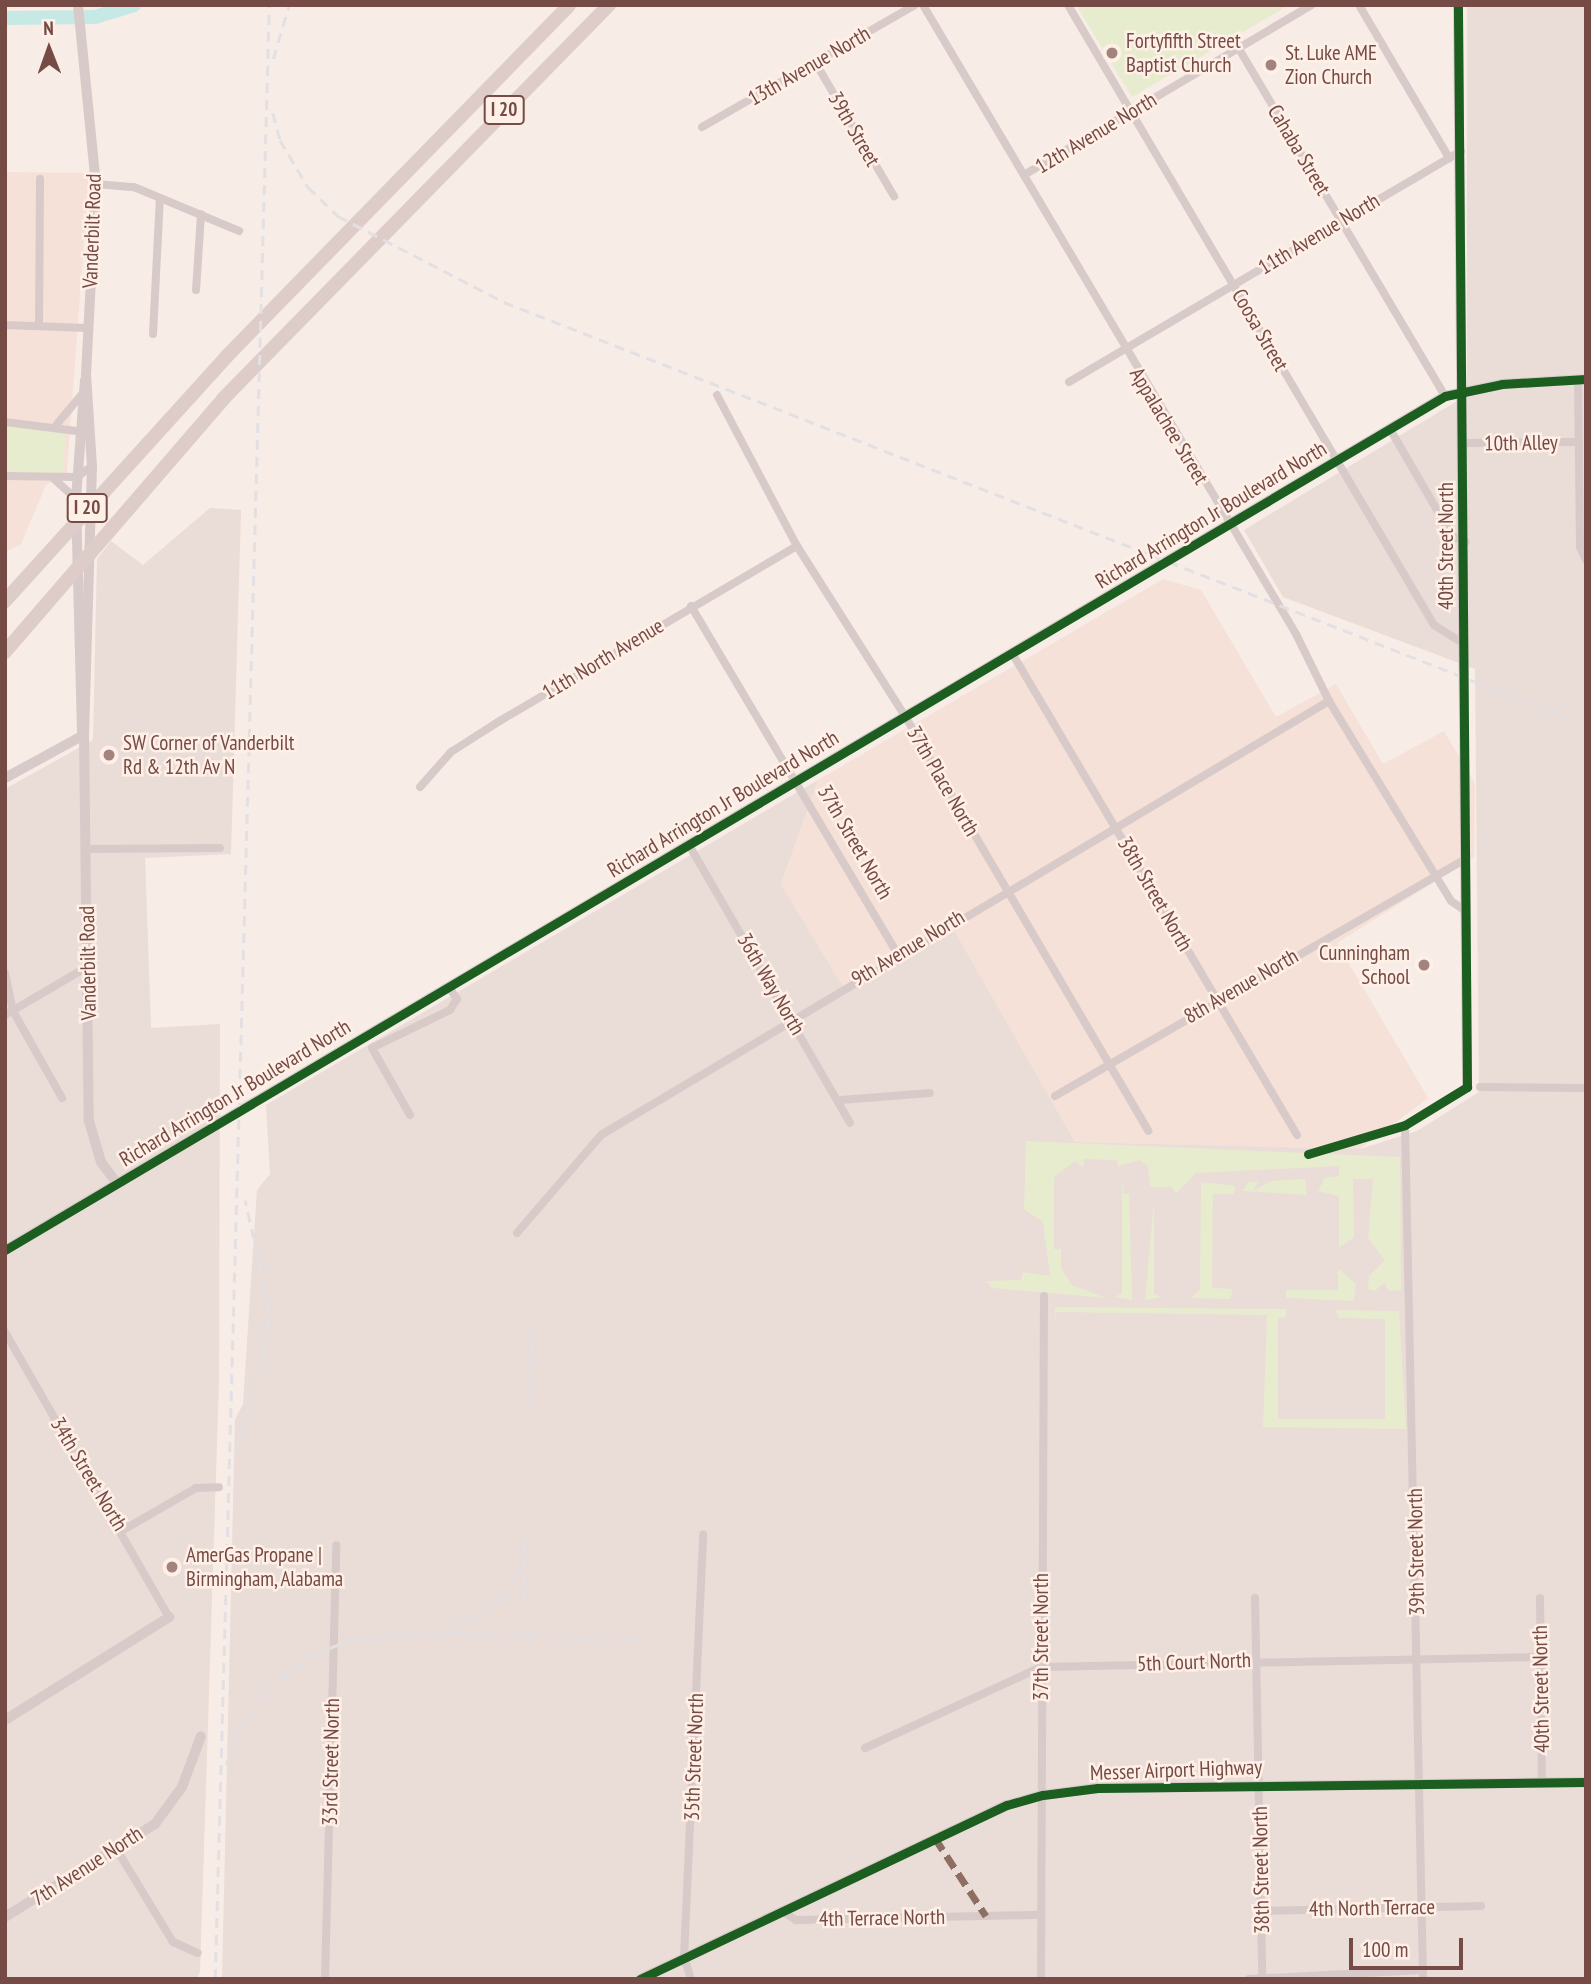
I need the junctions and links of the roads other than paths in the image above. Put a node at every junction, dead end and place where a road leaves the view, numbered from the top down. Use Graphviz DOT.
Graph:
graph roads {
  1 [pos="78,5"];
  2 [pos="569,5"];
  3 [pos="609,5"];
  4 [pos="915,5"];
  5 [pos="922,5"];
  6 [pos="1069,5"];
  7 [pos="1312,5"];
  8 [pos="1359,5"];
  9 [pos="1458,5"];
  10 [pos="1238,49"];
  11 [pos="816,62"];
  12 [pos="1131,112"];
  13 [pos="702,127"];
  14 [pos="1461,151"];
  15 [pos="1449,158"];
  16 [pos="1024,175"];
  17 [pos="40,179"];
  18 [pos="96,184"];
  19 [pos="894,196"];
  20 [pos="160,198"];
  21 [pos="201,214"];
  22 [pos="1341,222"];
  23 [pos="239,231"];
  24 [pos="1233,285"];
  25 [pos="196,290"];
  26 [pos="5,325"];
  27 [pos="39,326"];
  28 [pos="87,328"];
  29 [pos="153,334"];
  30 [pos="1124,349"];
  31 [pos="86,374"];
  32 [pos="1582,379"];
  33 [pos="1069,382"];
  34 [pos="1460,391"];
  35 [pos="81,395"];
  36 [pos="718,395"];
  37 [pos="1445,396"];
  38 [pos="5,422"];
  39 [pos="57,424"];
  40 [pos="77,427"];
  41 [pos="1390,429"];
  42 [pos="91,438"];
  43 [pos="1579,442"];
  44 [pos="1463,443"];
  45 [pos="1336,461"];
  46 [pos="92,466"];
  47 [pos="5,476"];
  48 [pos="76,477"];
  49 [pos="51,478"];
  50 [pos="76,499"];
  51 [pos="1228,525"];
  52 [pos="1466,542"];
  53 [pos="797,546"];
  54 [pos="1586,560"];
  55 [pos="5,601"];
  56 [pos="691,606"];
  57 [pos="1463,643"];
  58 [pos="5,652"];
  59 [pos="1012,653"];
  60 [pos="1329,701"];
  61 [pos="905,716"];
  62 [pos="83,735"];
  63 [pos="5,778"];
  64 [pos="799,780"];
  65 [pos="420,787"];
  66 [pos="1116,826"];
  67 [pos="689,845"];
  68 [pos="219,848"];
  69 [pos="86,849"];
  70 [pos="1465,859"];
  71 [pos="1434,872"];
  72 [pos="1007,890"];
  73 [pos="1466,911"];
  74 [pos="898,954"];
  75 [pos="89,966"];
  76 [pos="5,973"];
  77 [pos="449,987"];
  78 [pos="1217,999"];
  79 [pos="9,1013"];
  80 [pos="791,1017"];
  81 [pos="1109,1064"];
  82 [pos="1467,1087"];
  83 [pos="1480,1087"];
  84 [pos="1586,1088"];
  85 [pos="930,1093"];
  86 [pos="1055,1096"];
  87 [pos="62,1098"];
  88 [pos="841,1100"];
  89 [pos="410,1115"];
  90 [pos="850,1123"];
  91 [pos="1405,1125"];
  92 [pos="1148,1131"];
  93 [pos="1297,1135"];
  94 [pos="1308,1154"];
  95 [pos="117,1183"];
  96 [pos="517,1233"];
  97 [pos="5,1250"];
  98 [pos="1044,1296"];
  99 [pos="5,1332"];
  100 [pos="219,1488"];
  101 [pos="123,1530"];
  102 [pos="703,1534"];
  103 [pos="336,1545"];
  104 [pos="1255,1598"];
  105 [pos="1540,1598"];
  106 [pos="169,1617"];
  107 [pos="1418,1657"];
  108 [pos="1541,1657"];
  109 [pos="1257,1661"];
  110 [pos="1041,1667"];
  111 [pos="5,1720"];
  112 [pos="201,1736"];
  113 [pos="865,1748"];
  114 [pos="1542,1779"];
  115 [pos="1420,1781"];
  116 [pos="1582,1783"];
  117 [pos="1260,1785"];
  118 [pos="1043,1795"];
  119 [pos="117,1850"];
  120 [pos="1481,1906"];
  121 [pos="1422,1907"];
  122 [pos="782,1911"];
  123 [pos="1262,1911"];
  124 [pos="1041,1915"];
  125 [pos="5,1917"];
  126 [pos="198,1953"];
  127 [pos="684,1957"];
  128 [pos="1262,1974"];
  129 [pos="1423,1975"];
  130 [pos="325,1979"];
  131 [pos="639,1979"];
  132 [pos="691,1979"];
  133 [pos="1041,1979"];
  134 [pos="1249,1979"];
  1 -- 18 [label="street, Vanderbilt Road"];
  2 -- 55 [label="highway, I 20"];
  3 -- 58 [label="highway, I 20"];
  4 -- 11 [label="street, 13th Avenue North"];
  5 -- 16 [label="street, Appalachee Street"];
  6 -- 12 [label="street, Coosa Street"];
  7 -- 10 [label="street, 12th Avenue North"];
  8 -- 15 [label="street"];
  9 -- 14 [label="street, 40th Street North"];
  10 -- 12 [label="street, 12th Avenue North"];
  10 -- 22 [label="street, Cahaba Street"];
  11 -- 13 [label="street, 13th Avenue North"];
  11 -- 19 [label="street, 39th Street"];
  12 -- 16 [label="street, 12th Avenue North"];
  12 -- 24 [label="street, Coosa Street"];
  14 -- 15 [label="street, 11th Avenue North"];
  14 -- 34 [label="street, 40th Street North"];
  15 -- 22 [label="street, 11th Avenue North"];
  16 -- 30 [label="street, Appalachee Street"];
  17 -- 27 [label="street"];
  18 -- 20 [label="street"];
  18 -- 28 [label="street, Vanderbilt Road"];
  20 -- 21 [label="street"];
  20 -- 29 [label="street"];
  21 -- 23 [label="street"];
  21 -- 25 [label="street"];
  22 -- 24 [label="street, 11th Avenue North"];
  22 -- 37 [label="street, Cahaba Street"];
  24 -- 30 [label="street, 11th Avenue North"];
  24 -- 45 [label="street, Coosa Street"];
  26 -- 27 [label="street"];
  27 -- 28 [label="street"];
  28 -- 31 [label="street, Vanderbilt Road"];
  30 -- 33 [label="street, 11th Avenue North"];
  30 -- 51 [label="street, Appalachee Street"];
  31 -- 35 [label="street, Vanderbilt Road"];
  31 -- 42 [label="street, Vanderbilt Road"];
  32 -- 34 [label="street, Richard Arrington Jr Boulevard North"];
  32 -- 43 [label="street"];
  34 -- 37 [label="street, Richard Arrington Jr Boulevard North"];
  34 -- 44 [label="street, 40th Street North"];
  35 -- 39 [label="street"];
  35 -- 40 [label="street, Vanderbilt Road"];
  36 -- 53 [label="street, 37th Place North"];
  37 -- 41 [label="street, Richard Arrington Jr Boulevard North"];
  38 -- 39 [label="street"];
  39 -- 40 [label="street"];
  40 -- 42 [label="street"];
  40 -- 48 [label="street, Vanderbilt Road"];
  41 -- 45 [label="street, Richard Arrington Jr Boulevard North"];
  41 -- 52 [label="street"];
  42 -- 46 [label="street, Vanderbilt Road"];
  43 -- 44 [label="street, 10th Alley"];
  43 -- 54 [label="street"];
  44 -- 52 [label="street, 40th Street North"];
  45 -- 51 [label="street, Richard Arrington Jr Boulevard North"];
  45 -- 57 [label="street, Coosa Street"];
  46 -- 48 [label="street"];
  46 -- 62 [label="street, Vanderbilt Road"];
  47 -- 49 [label="street"];
  48 -- 49 [label="street"];
  48 -- 50 [label="street, Vanderbilt Road"];
  49 -- 50 [label="street"];
  50 -- 62 [label="street, Vanderbilt Road"];
  51 -- 59 [label="street, Richard Arrington Jr Boulevard North"];
  51 -- 60 [label="street, Appalachee Street"];
  52 -- 57 [label="street, 40th Street North"];
  53 -- 56 [label="street, 11th North Avenue"];
  53 -- 61 [label="street, 37th Place North"];
  56 -- 64 [label="street, 37th Street North"];
  56 -- 65 [label="street, 11th North Avenue"];
  57 -- 70 [label="street, 40th Street North"];
  59 -- 61 [label="street, Richard Arrington Jr Boulevard North"];
  59 -- 66 [label="street, 38th Street North"];
  60 -- 66 [label="street, 9th Avenue North"];
  60 -- 71 [label="street, Appalachee Street"];
  61 -- 64 [label="street, Richard Arrington Jr Boulevard North"];
  61 -- 72 [label="street, 37th Place North"];
  62 -- 63 [label="street"];
  62 -- 69 [label="street, Vanderbilt Road"];
  64 -- 67 [label="street, Richard Arrington Jr Boulevard North"];
  64 -- 74 [label="street, 37th Street North"];
  66 -- 72 [label="street, 9th Avenue North"];
  66 -- 78 [label="street, 38th Street North"];
  67 -- 77 [label="street, Richard Arrington Jr Boulevard North"];
  67 -- 80 [label="street, 36th Way North"];
  68 -- 69 [label="street"];
  69 -- 75 [label="street, Vanderbilt Road"];
  70 -- 71 [label="street, 8th Avenue North"];
  70 -- 73 [label="street, 40th Street North"];
  71 -- 73 [label="street, Appalachee Street"];
  71 -- 78 [label="street, 8th Avenue North"];
  72 -- 74 [label="street, 9th Avenue North"];
  72 -- 81 [label="street, 37th Place North"];
  73 -- 82 [label="street, 40th Street North"];
  74 -- 80 [label="street, 9th Avenue North"];
  75 -- 79 [label="street"];
  75 -- 95 [label="street, Vanderbilt Road"];
  76 -- 79 [label="street"];
  77 -- 89 [label="street"];
  77 -- 95 [label="street, Richard Arrington Jr Boulevard North"];
  78 -- 81 [label="street, 8th Avenue North"];
  78 -- 93 [label="street, 38th Street North"];
  79 -- 87 [label="street"];
  80 -- 88 [label="street, 36th Way North"];
  80 -- 96 [label="street, 9th Avenue North"];
  81 -- 86 [label="street, 8th Avenue North"];
  81 -- 92 [label="street, 37th Place North"];
  82 -- 91 [label="street"];
  83 -- 84 [label="street"];
  85 -- 88 [label="street"];
  88 -- 90 [label="street, 36th Way North"];
  91 -- 94 [label="street"];
  91 -- 107 [label="street, 39th Street North"];
  95 -- 97 [label="street, Richard Arrington Jr Boulevard North"];
  98 -- 110 [label="street, 37th Street North"];
  99 -- 101 [label="street, 34th Street North"];
  100 -- 101 [label="street"];
  101 -- 106 [label="street, 34th Street North"];
  102 -- 127 [label="street, 35th Street North"];
  103 -- 130 [label="street, 33rd Street North"];
  104 -- 109 [label="street, 38th Street North"];
  105 -- 108 [label="street, 40th Street North"];
  106 -- 111 [label="street"];
  107 -- 108 [label="street, 5th Court North"];
  107 -- 109 [label="street, 5th Court North"];
  107 -- 115 [label="street, 39th Street North"];
  108 -- 114 [label="street, 40th Street North"];
  109 -- 110 [label="street, 5th Court North"];
  109 -- 117 [label="street, 38th Street North"];
  110 -- 113 [label="street, 5th Court North"];
  110 -- 118 [label="street, 37th Street North"];
  112 -- 119 [label="street, 7th Avenue North"];
  114 -- 115 [label="main road, Messer Airport Highway"];
  114 -- 116 [label="main road, Messer Airport Highway"];
  115 -- 117 [label="main road, Messer Airport Highway"];
  115 -- 121 [label="street, 39th Street North"];
  117 -- 118 [label="main road, Messer Airport Highway"];
  117 -- 123 [label="street, 38th Street North"];
  118 -- 122 [label="main road, Messer Airport Highway"];
  118 -- 124 [label="street, 37th Street North"];
  119 -- 125 [label="street, 7th Avenue North"];
  119 -- 126 [label="street"];
  120 -- 121 [label="street, 4th North Terrace"];
  121 -- 123 [label="street, 4th North Terrace"];
  121 -- 129 [label="street, 39th Street North"];
  122 -- 124 [label="street, 4th Terrace North"];
  122 -- 127 [label="main road, Messer Airport Highway"];
  123 -- 128 [label="street, 38th Street North"];
  124 -- 133 [label="street, 37th Street North"];
  127 -- 131 [label="main road, Messer Airport Highway"];
  127 -- 132 [label="street, 35th Street North"];
  128 -- 129 [label="street"];
  128 -- 134 [label="street"];
}
